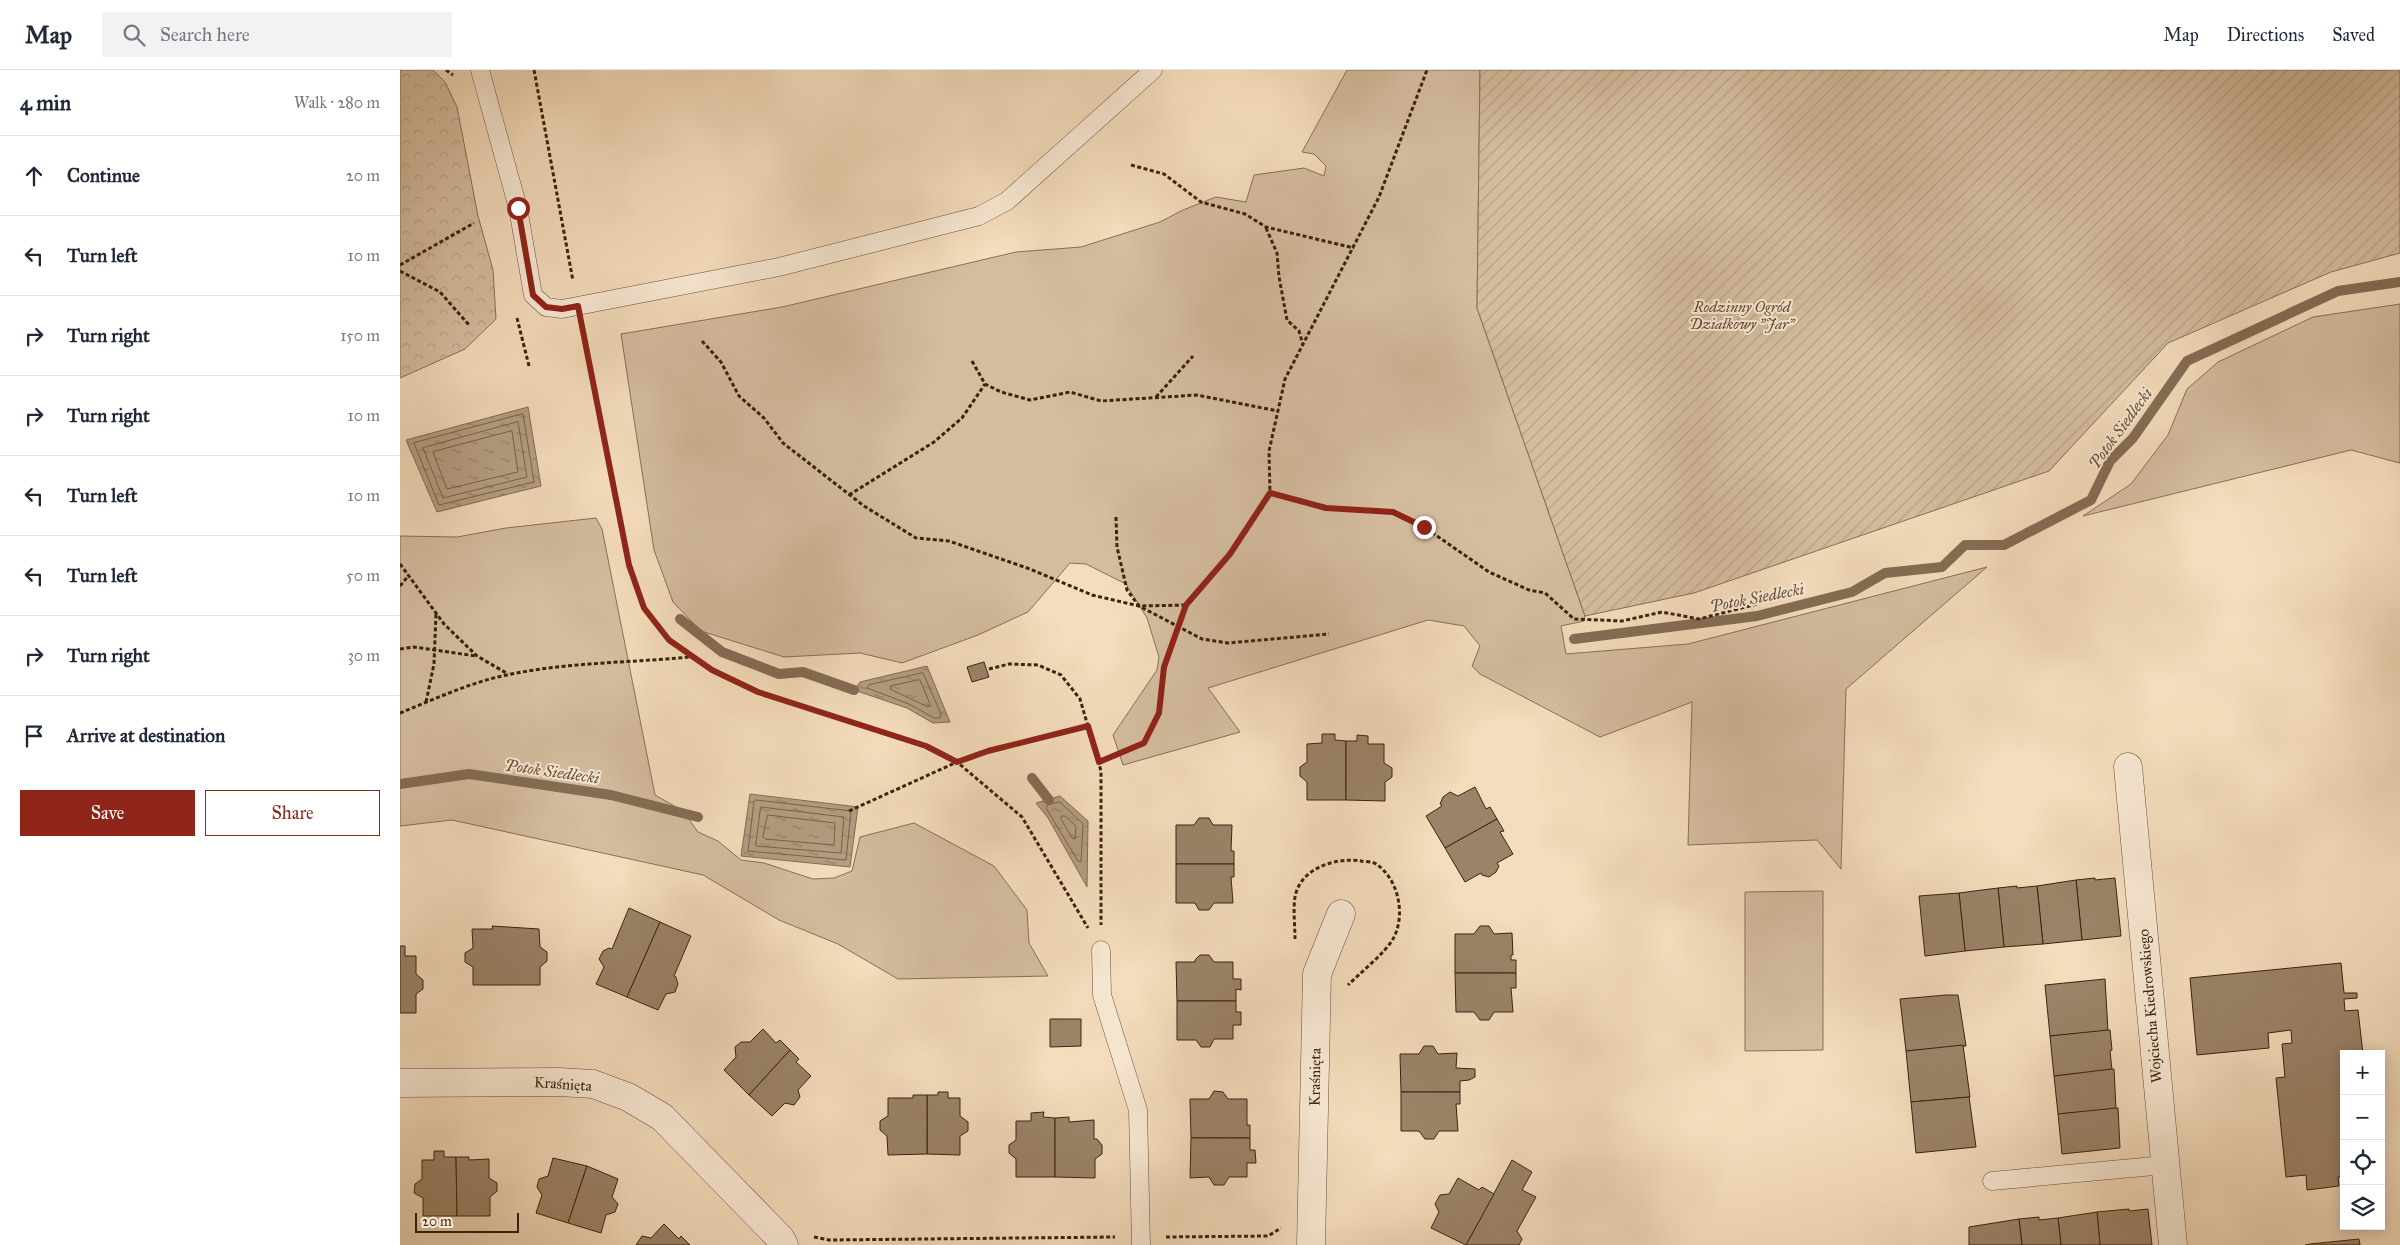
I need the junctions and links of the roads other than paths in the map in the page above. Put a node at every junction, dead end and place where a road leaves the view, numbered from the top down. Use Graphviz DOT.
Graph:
graph roads {
  1 [pos="480,70"];
  2 [pos="1153,70"];
  3 [pos="2128,767"];
  4 [pos="1341,914"];
  5 [pos="1101,950"];
  6 [pos="400,1083"];
  7 [pos="2165,1164"];
  8 [pos="1992,1181"];
  9 [pos="796,1240"];
  10 [pos="1141,1241"];
  11 [pos="1311,1245"];
  12 [pos="2173,1245"];
  1 -- 2 [label="lane"];
  3 -- 7 [label="street, Wojciecha Kiedrowskiego"];
  4 -- 11 [label="street, Kraśnięta"];
  5 -- 10 [label="lane"];
  6 -- 9 [label="street, Kraśnięta"];
  7 -- 8 [label="lane"];
  7 -- 12 [label="street, Wojciecha Kiedrowskiego"];
}
